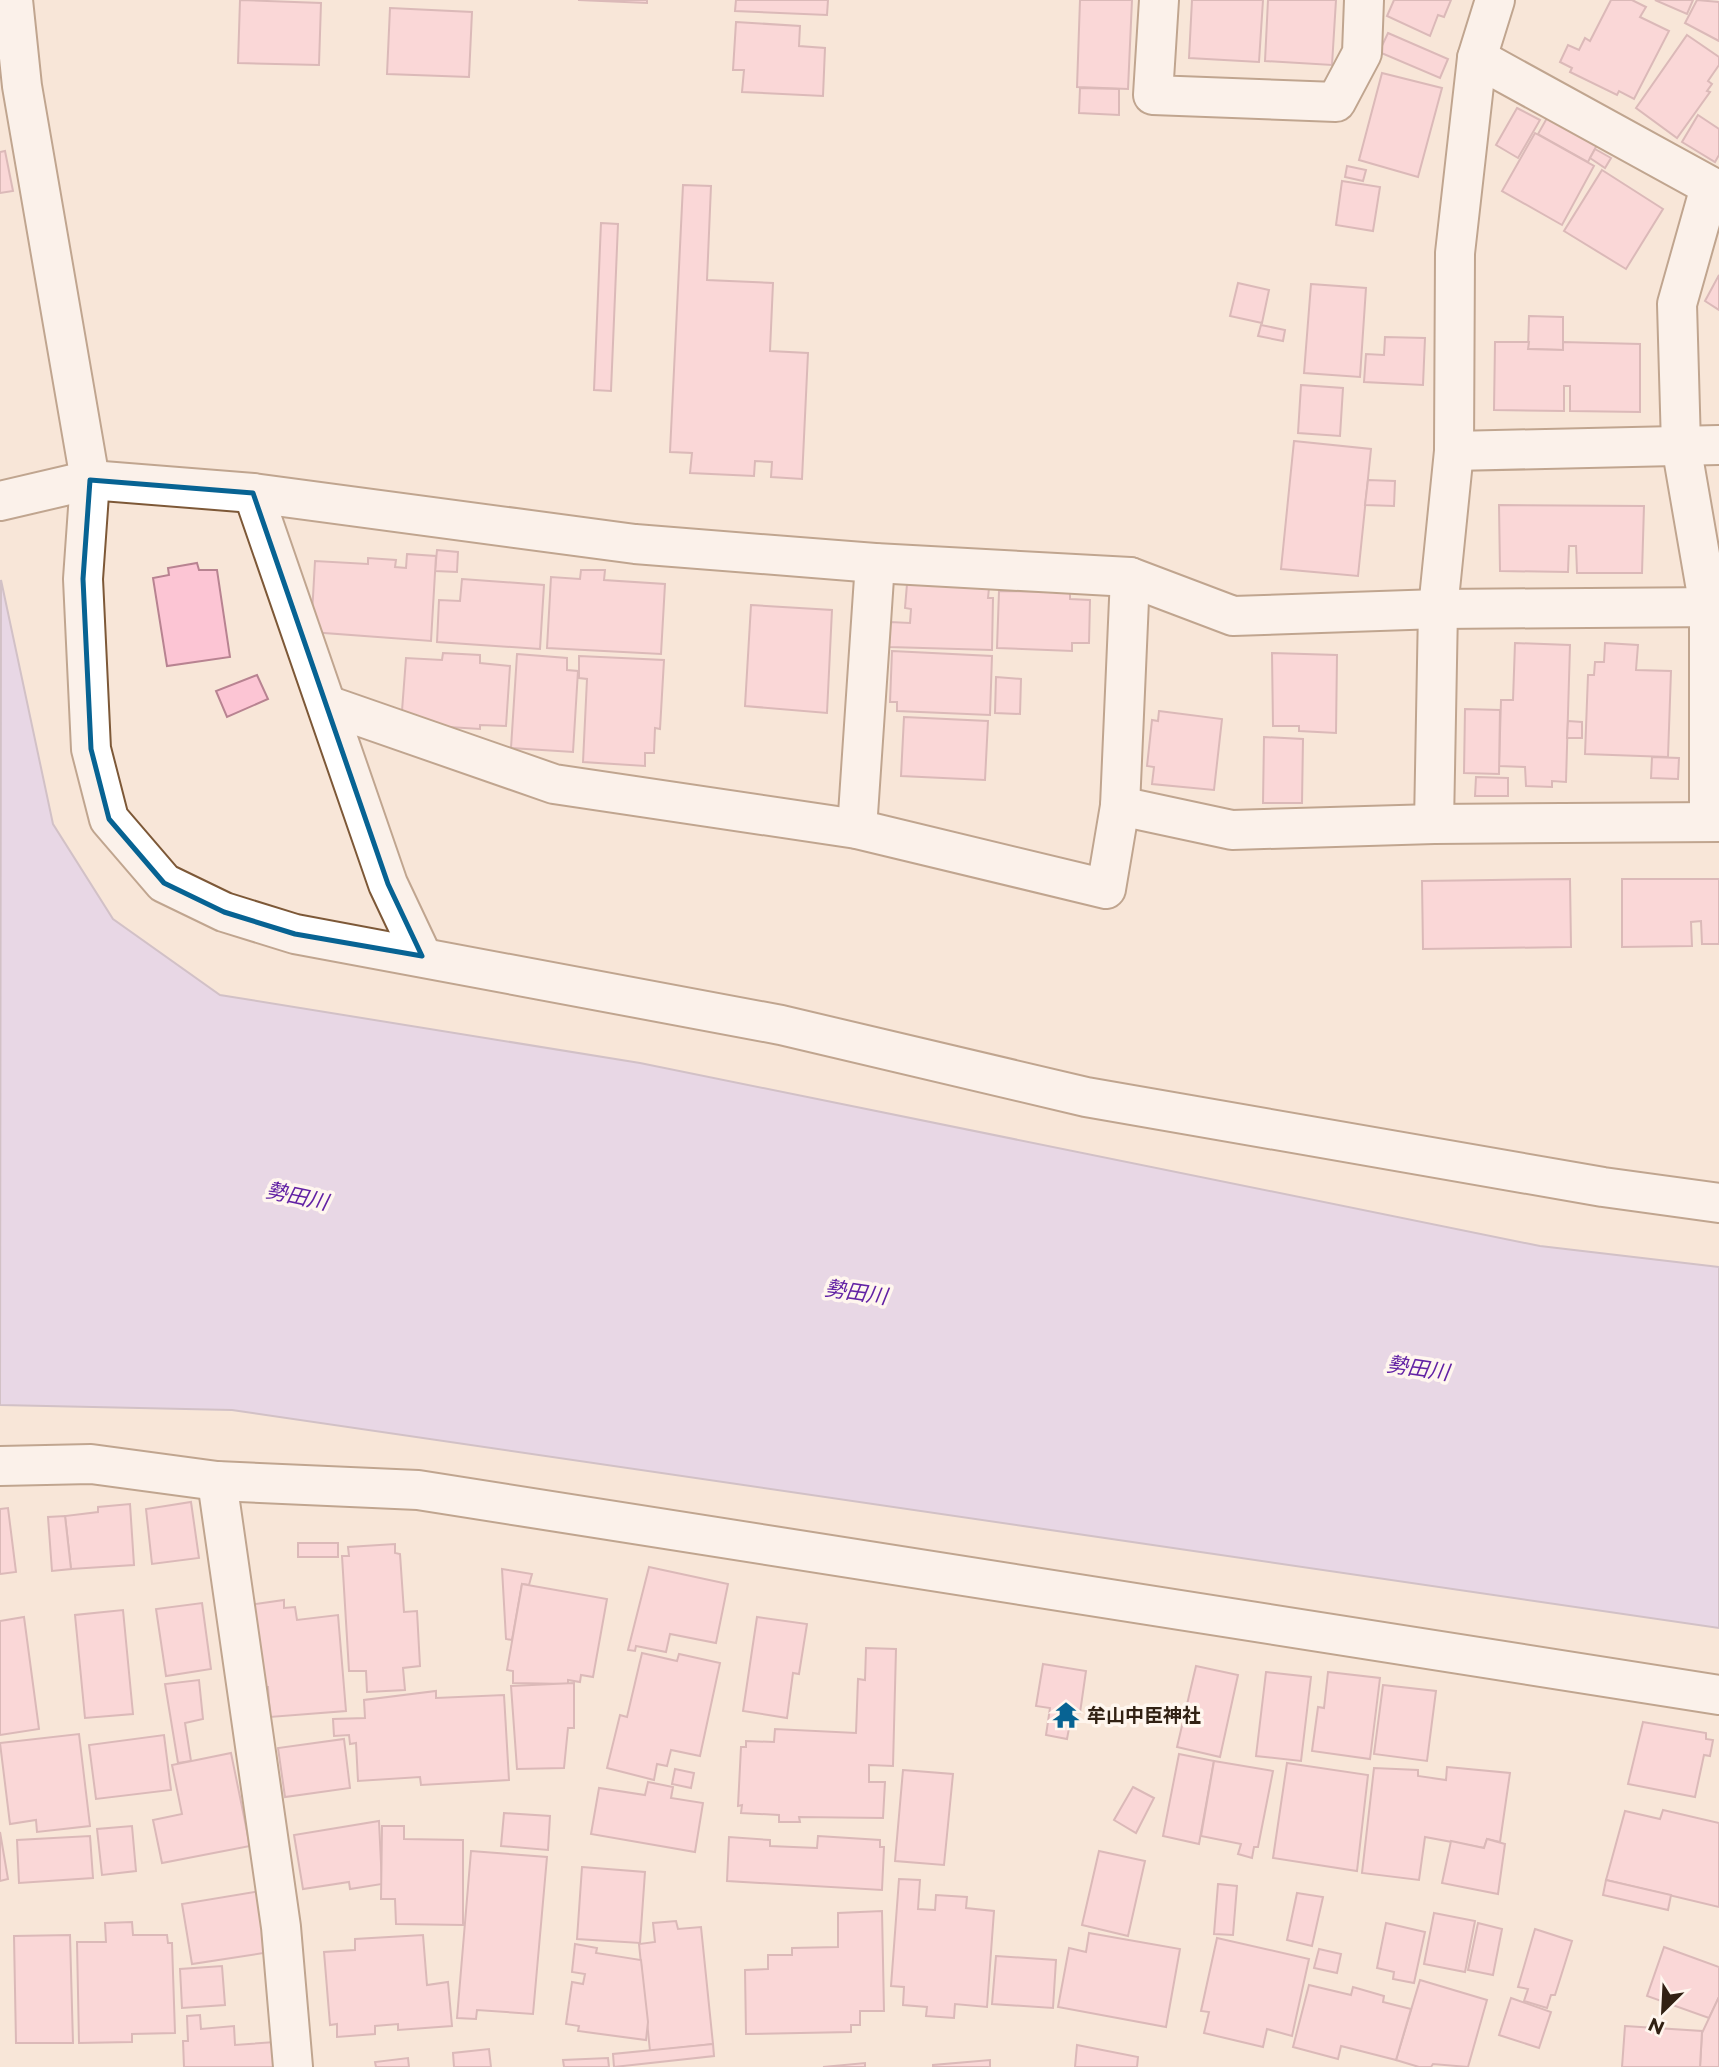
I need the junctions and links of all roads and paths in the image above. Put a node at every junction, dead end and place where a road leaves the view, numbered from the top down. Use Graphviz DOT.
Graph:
graph roads {
  1 [pos="13,0"];
  2 [pos="1159,0"];
  3 [pos="1364,0"];
  4 [pos="1495,0"];
  5 [pos="1477,58"];
  6 [pos="1714,189"];
  7 [pos="1681,445"];
  8 [pos="1719,445"];
  9 [pos="1454,451"];
  10 [pos="90,480"];
  11 [pos="253,493"];
  12 [pos="0,501"];
  13 [pos="875,563"];
  14 [pos="1130,578"];
  15 [pos="1714,607"];
  16 [pos="1438,609"];
  17 [pos="327,705"];
  18 [pos="1120,806"];
  19 [pos="1714,821"];
  20 [pos="1434,824"];
  21 [pos="857,829"];
  22 [pos="422,956"];
  23 [pos="1719,1203"];
  24 [pos="0,1466"];
  25 [pos="217,1481"];
  26 [pos="1719,1695"];
  27 [pos="293,2067"];
  1 -- 10 [label="street"];
  2 -- 3 [label="street"];
  4 -- 5 [label="street"];
  5 -- 6 [label="street"];
  5 -- 9 [label="street"];
  6 -- 7 [label="street"];
  7 -- 8 [label="street"];
  7 -- 9 [label="street"];
  7 -- 15 [label="street"];
  9 -- 16 [label="street"];
  10 -- 11 [label="street"];
  10 -- 12 [label="street"];
  10 -- 22 [label="street"];
  11 -- 13 [label="street"];
  11 -- 17 [label="street"];
  13 -- 14 [label="street"];
  13 -- 21 [label="street"];
  14 -- 16 [label="street"];
  14 -- 18 [label="street"];
  15 -- 16 [label="street"];
  15 -- 19 [label="street"];
  16 -- 20 [label="street"];
  17 -- 21 [label="street"];
  17 -- 22 [label="street"];
  18 -- 20 [label="street"];
  18 -- 21 [label="street"];
  19 -- 20 [label="street"];
  22 -- 23 [label="street"];
  24 -- 25 [label="street"];
  25 -- 26 [label="street"];
  25 -- 27 [label="street"];
}
